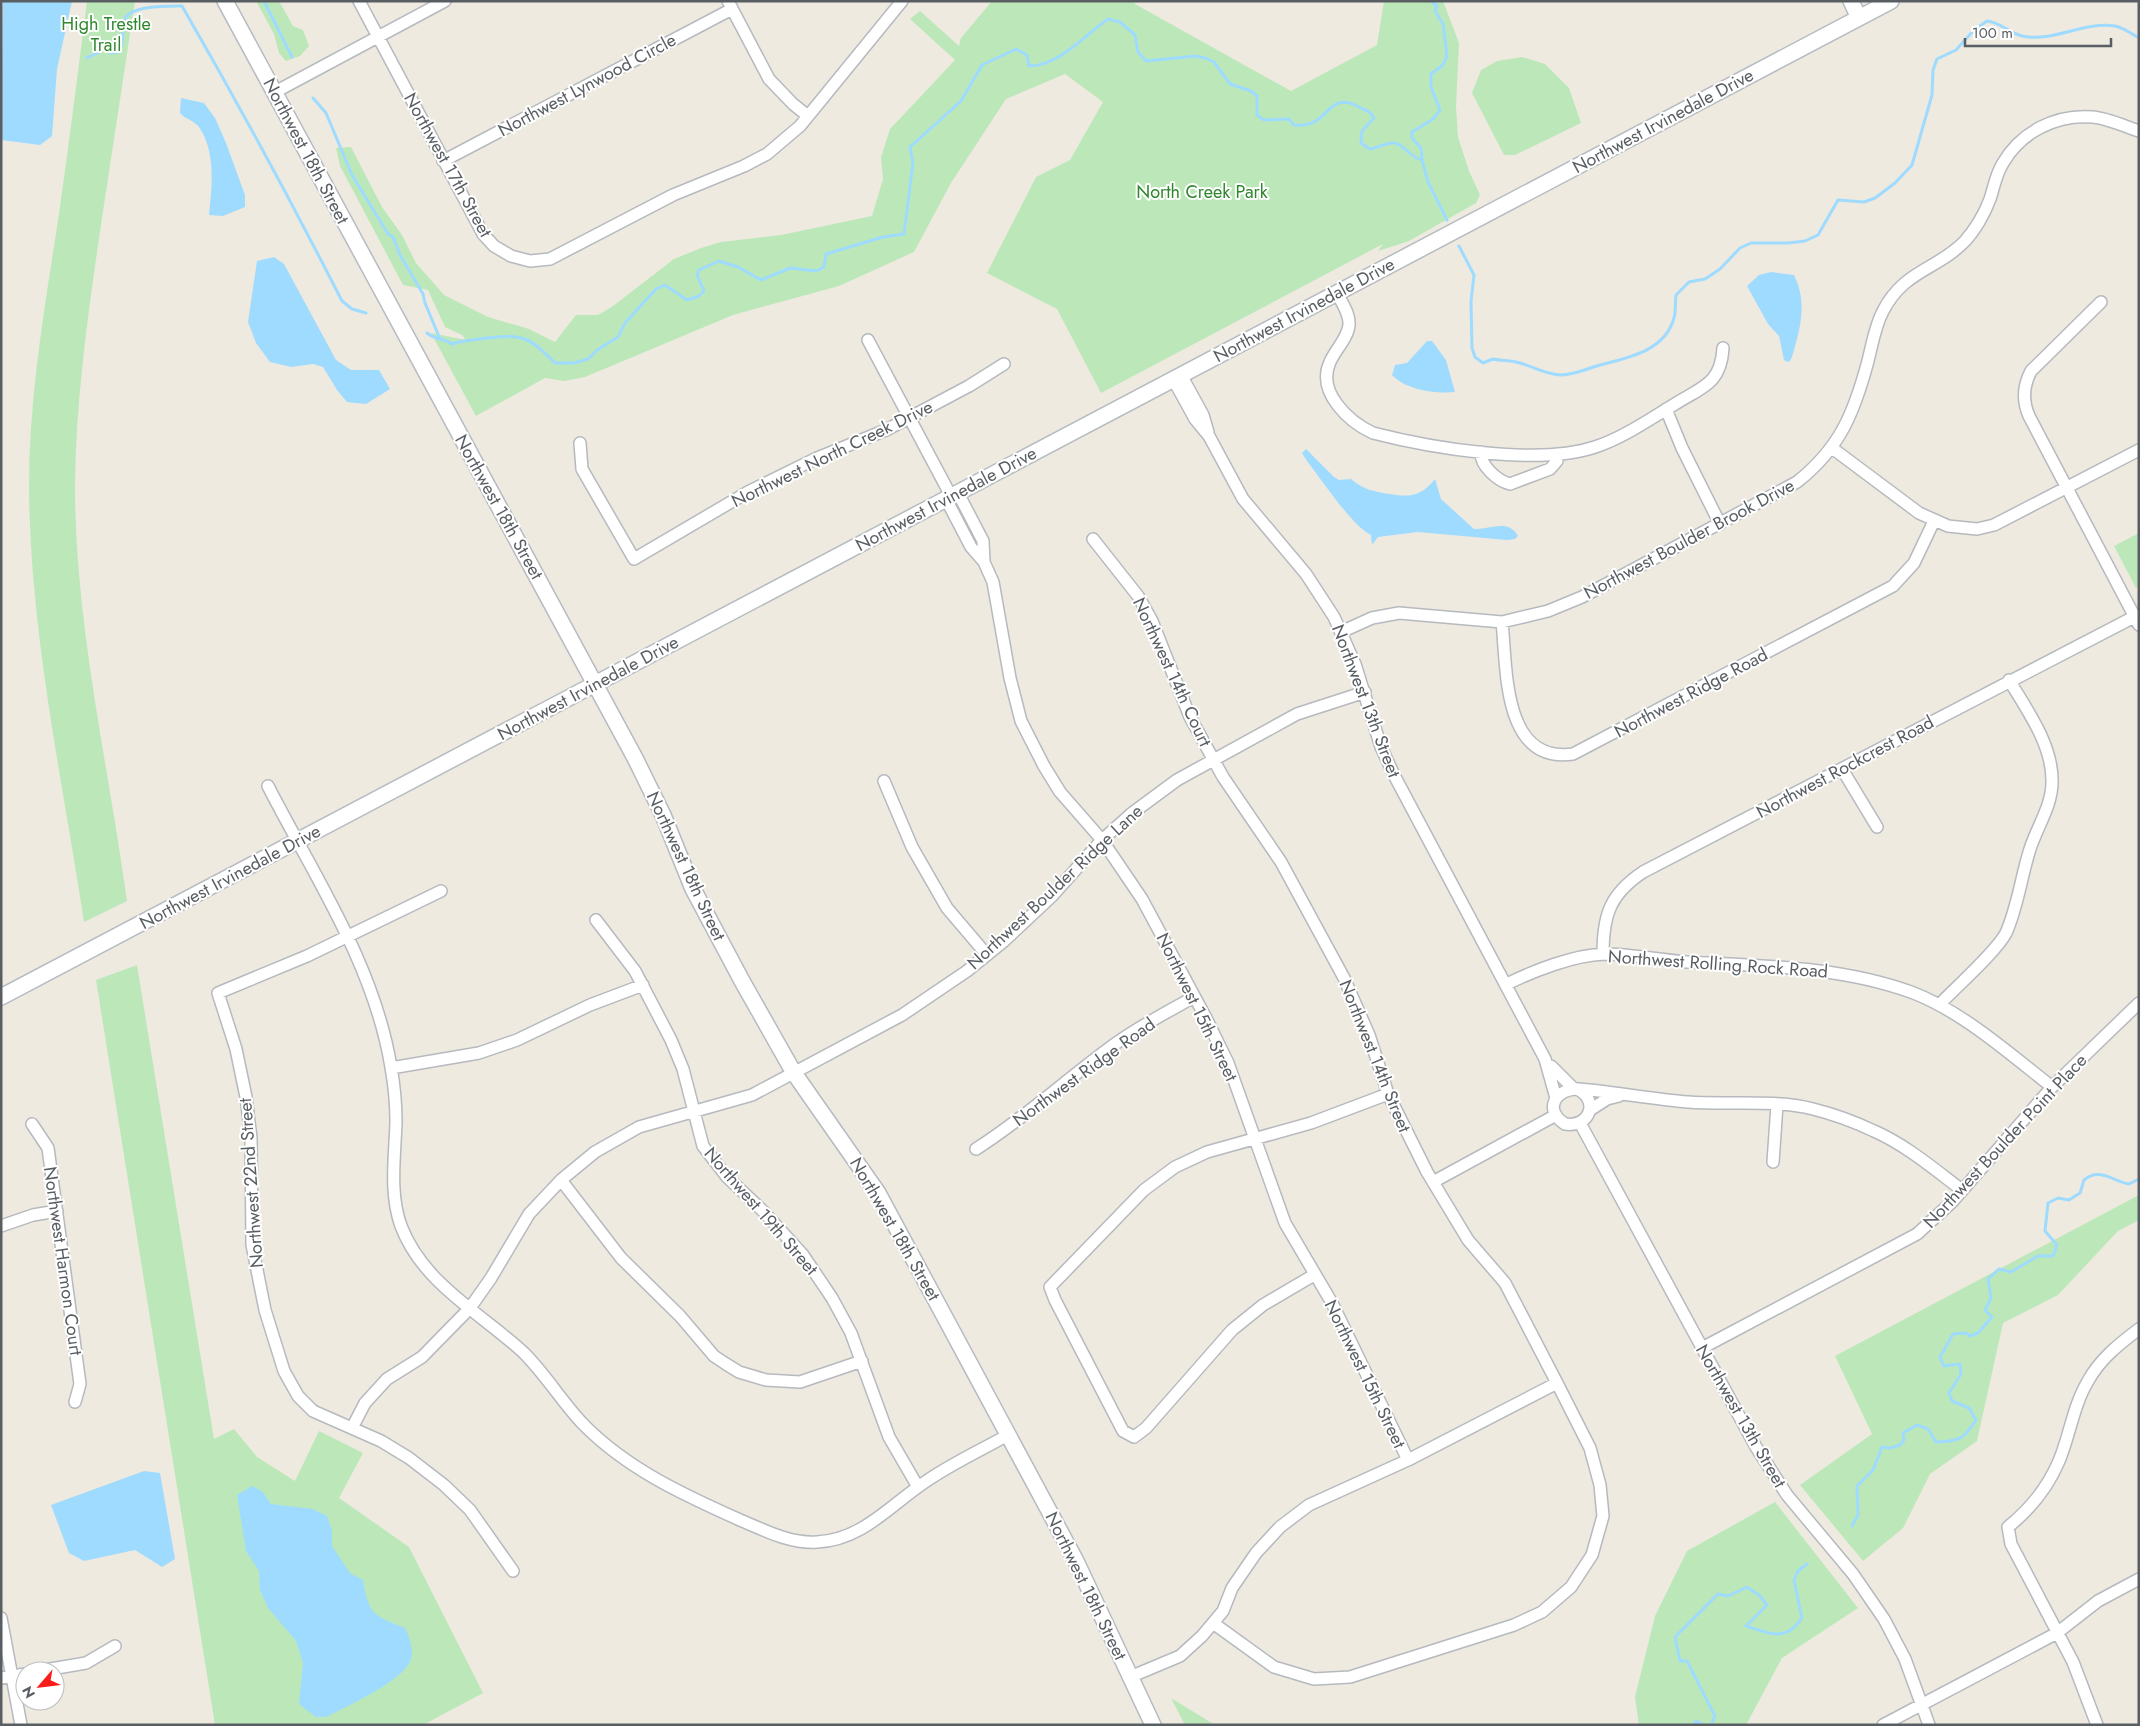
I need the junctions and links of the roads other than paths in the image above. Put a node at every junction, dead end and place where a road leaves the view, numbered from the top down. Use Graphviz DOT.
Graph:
graph roads {
  1 [pos="225,1"];
  2 [pos="360,1"];
  3 [pos="445,1"];
  4 [pos="902,1"];
  5 [pos="1851,1"];
  6 [pos="1891,1"];
  7 [pos="730,5"];
  8 [pos="1859,18"];
  9 [pos="378,37"];
  10 [pos="275,92"];
  11 [pos="808,116"];
  12 [pos="2139,131"];
  13 [pos="443,161"];
  14 [pos="1337,293"];
  15 [pos="2101,302"];
  16 [pos="868,340"];
  17 [pos="1723,348"];
  18 [pos="1004,364"];
  19 [pos="1177,377"];
  20 [pos="1666,409"];
  21 [pos="909,418"];
  22 [pos="580,443"];
  23 [pos="1832,448"];
  24 [pos="2139,450"];
  25 [pos="1481,452"];
  26 [pos="1557,454"];
  27 [pos="2068,488"];
  28 [pos="952,496"];
  29 [pos="1934,522"];
  30 [pos="1720,524"];
  31 [pos="1094,539"];
  32 [pos="2136,621"];
  33 [pos="1502,622"];
  34 [pos="1341,632"];
  35 [pos="2009,680"];
  36 [pos="595,684"];
  37 [pos="1365,692"];
  38 [pos="1213,758"];
  39 [pos="1842,769"];
  40 [pos="884,780"];
  41 [pos="268,786"];
  42 [pos="1878,827"];
  43 [pos="1102,840"];
  44 [pos="297,841"];
  45 [pos="441,891"];
  46 [pos="596,920"];
  47 [pos="348,936"];
  48 [pos="1602,954"];
  49 [pos="987,955"];
  50 [pos="1507,984"];
  51 [pos="643,985"];
  52 [pos="1,997"];
  53 [pos="1194,997"];
  54 [pos="2139,1003"];
  55 [pos="1939,1005"];
  56 [pos="1545,1059"];
  57 [pos="391,1068"];
  58 [pos="794,1073"];
  59 [pos="2052,1087"];
  60 [pos="1576,1089"];
  61 [pos="1388,1094"];
  62 [pos="1623,1095"];
  63 [pos="1556,1098"];
  64 [pos="1777,1105"];
  65 [pos="1590,1110"];
  66 [pos="692,1112"];
  67 [pos="1556,1116"];
  68 [pos="1580,1123"];
  69 [pos="32,1124"];
  70 [pos="1254,1140"];
  71 [pos="976,1149"];
  72 [pos="1772,1162"];
  73 [pos="561,1180"];
  74 [pos="1433,1182"];
  75 [pos="1962,1190"];
  76 [pos="58,1211"];
  77 [pos="1,1226"];
  78 [pos="1314,1275"];
  79 [pos="470,1308"];
  80 [pos="2139,1329"];
  81 [pos="1702,1348"];
  82 [pos="862,1361"];
  83 [pos="1557,1383"];
  84 [pos="76,1402"];
  85 [pos="352,1428"];
  86 [pos="1008,1435"];
  87 [pos="1408,1460"];
  88 [pos="918,1487"];
  89 [pos="513,1571"];
  90 [pos="2139,1579"];
  91 [pos="1,1618"];
  92 [pos="1213,1623"];
  93 [pos="2057,1633"];
  94 [pos="115,1646"];
  95 [pos="65,1666"];
  96 [pos="7,1677"];
  97 [pos="1130,1677"];
  98 [pos="1921,1704"];
  99 [pos="21,1725"];
  100 [pos="1153,1725"];
  101 [pos="1883,1725"];
  102 [pos="1929,1725"];
  103 [pos="2097,1725"];
  1 -- 10 [label="main road, Northwest 18th Street"];
  2 -- 9 [label="street, Northwest 17th Street"];
  3 -- 9 [label="street"];
  4 -- 11 [label="street, Northwest 17th Street"];
  5 -- 8 [label="main road"];
  6 -- 8 [label="main road, Northwest Irvinedale Drive"];
  7 -- 11 [label="street"];
  7 -- 13 [label="street, Northwest Lynwood Circle"];
  8 -- 14 [label="main road, Northwest Irvinedale Drive"];
  9 -- 10 [label="street"];
  9 -- 13 [label="street, Northwest 17th Street"];
  10 -- 36 [label="main road, Northwest 18th Street"];
  11 -- 13 [label="street, Northwest 17th Street"];
  12 -- 23 [label="street, Northwest Boulder Brook Drive"];
  14 -- 19 [label="main road, Northwest Irvinedale Drive"];
  14 -- 25 [label="street"];
  15 -- 27 [label="street"];
  16 -- 21 [label="street, Northwest 15th Street"];
  17 -- 20 [label="street"];
  18 -- 21 [label="street, Northwest North Creek Drive"];
  19 -- 28 [label="main road, Northwest Irvinedale Drive"];
  19 -- 34 [label="street, Northwest 13th Street"];
  20 -- 26 [label="street"];
  20 -- 30 [label="street"];
  21 -- 22 [label="street, Northwest North Creek Drive"];
  21 -- 28 [label="street, Northwest 15th Street"];
  23 -- 29 [label="street"];
  23 -- 30 [label="street, Northwest Boulder Brook Drive"];
  24 -- 27 [label="street"];
  25 -- 26 [label="street"];
  25 -- 26 [label="street"];
  27 -- 29 [label="street"];
  27 -- 32 [label="street"];
  28 -- 36 [label="main road, Northwest Irvinedale Drive"];
  28 -- 43 [label="street, Northwest 15th Street"];
  29 -- 33 [label="street, Northwest Ridge Road"];
  30 -- 33 [label="street, Northwest Boulder Brook Drive"];
  31 -- 38 [label="street, Northwest 14th Court"];
  32 -- 35 [label="street, Northwest Rockcrest Road"];
  33 -- 34 [label="street, Northwest Boulder Brook Drive"];
  34 -- 37 [label="street, Northwest 13th Street"];
  35 -- 39 [label="street, Northwest Rockcrest Road"];
  35 -- 55 [label="street"];
  36 -- 44 [label="main road, Northwest Irvinedale Drive"];
  36 -- 58 [label="main road, Northwest 18th Street"];
  37 -- 38 [label="street, Northwest Boulder Ridge Lane"];
  37 -- 50 [label="street, Northwest 13th Street"];
  38 -- 43 [label="street, Northwest Boulder Ridge Lane"];
  38 -- 61 [label="street, Northwest 14th Street"];
  39 -- 42 [label="street"];
  39 -- 48 [label="street, Northwest Rockcrest Road"];
  40 -- 49 [label="street"];
  41 -- 44 [label="street"];
  43 -- 49 [label="street, Northwest Boulder Ridge Lane"];
  43 -- 53 [label="street, Northwest 15th Street"];
  44 -- 47 [label="street"];
  44 -- 52 [label="main road, Northwest Irvinedale Drive"];
  45 -- 47 [label="street"];
  46 -- 51 [label="street, Northwest 19th Street"];
  47 -- 57 [label="street"];
  47 -- 85 [label="street, Northwest 22nd Street"];
  48 -- 50 [label="street, Northwest Rolling Rock Road"];
  48 -- 55 [label="street, Northwest Rolling Rock Road"];
  49 -- 58 [label="street, Northwest Boulder Ridge Lane"];
  50 -- 56 [label="street, Northwest 13th Street"];
  51 -- 57 [label="street"];
  51 -- 66 [label="street, Northwest 19th Street"];
  53 -- 70 [label="street, Northwest 15th Street"];
  53 -- 71 [label="street, Northwest Ridge Road"];
  54 -- 59 [label="street, Northwest Boulder Point Place"];
  55 -- 59 [label="street, Northwest Rolling Rock Road"];
  56 -- 60 [label="street, Northwest 13th Street"];
  56 -- 63 [label="street, Northwest 13th Street"];
  57 -- 79 [label="street"];
  58 -- 66 [label="street, Northwest Boulder Ridge Lane"];
  58 -- 86 [label="main road, Northwest 18th Street"];
  59 -- 75 [label="street, Northwest Boulder Point Place"];
  60 -- 62 [label="street"];
  60 -- 63 [label="street"];
  60 -- 65 [label="street"];
  61 -- 70 [label="street"];
  61 -- 74 [label="street, Northwest 14th Street"];
  62 -- 64 [label="street"];
  62 -- 65 [label="street"];
  63 -- 67 [label="street"];
  64 -- 72 [label="street"];
  64 -- 75 [label="street"];
  65 -- 68 [label="street"];
  66 -- 73 [label="street, Northwest Boulder Ridge Lane"];
  66 -- 82 [label="street, Northwest 19th Street"];
  67 -- 68 [label="street"];
  67 -- 74 [label="street"];
  68 -- 81 [label="street, Northwest 13th Street"];
  69 -- 76 [label="street, Northwest Harmon Court"];
  70 -- 78 [label="street, Northwest 15th Street"];
  70 -- 78 [label="street"];
  73 -- 79 [label="street, Northwest Boulder Ridge Lane"];
  73 -- 82 [label="street"];
  74 -- 83 [label="street, Northwest 14th Street"];
  75 -- 81 [label="street, Northwest Boulder Point Place"];
  76 -- 77 [label="street"];
  76 -- 84 [label="street, Northwest Harmon Court"];
  78 -- 87 [label="street, Northwest 15th Street"];
  79 -- 85 [label="street, Northwest Boulder Ridge Lane"];
  79 -- 88 [label="street"];
  80 -- 93 [label="street"];
  81 -- 98 [label="street, Northwest 13th Street"];
  82 -- 88 [label="street, Northwest 19th Street"];
  83 -- 87 [label="street"];
  83 -- 92 [label="street, Northwest 14th Street"];
  85 -- 89 [label="street, Northwest 22nd Street"];
  86 -- 88 [label="street"];
  86 -- 97 [label="main road, Northwest 18th Street"];
  87 -- 92 [label="street"];
  90 -- 93 [label="street"];
  91 -- 96 [label="street"];
  92 -- 97 [label="street"];
  93 -- 98 [label="street"];
  93 -- 103 [label="street"];
  94 -- 95 [label="street"];
  96 -- 99 [label="street"];
  97 -- 100 [label="main road, Northwest 18th Street"];
  98 -- 101 [label="street"];
  98 -- 102 [label="street, Northwest 13th Street"];
}
